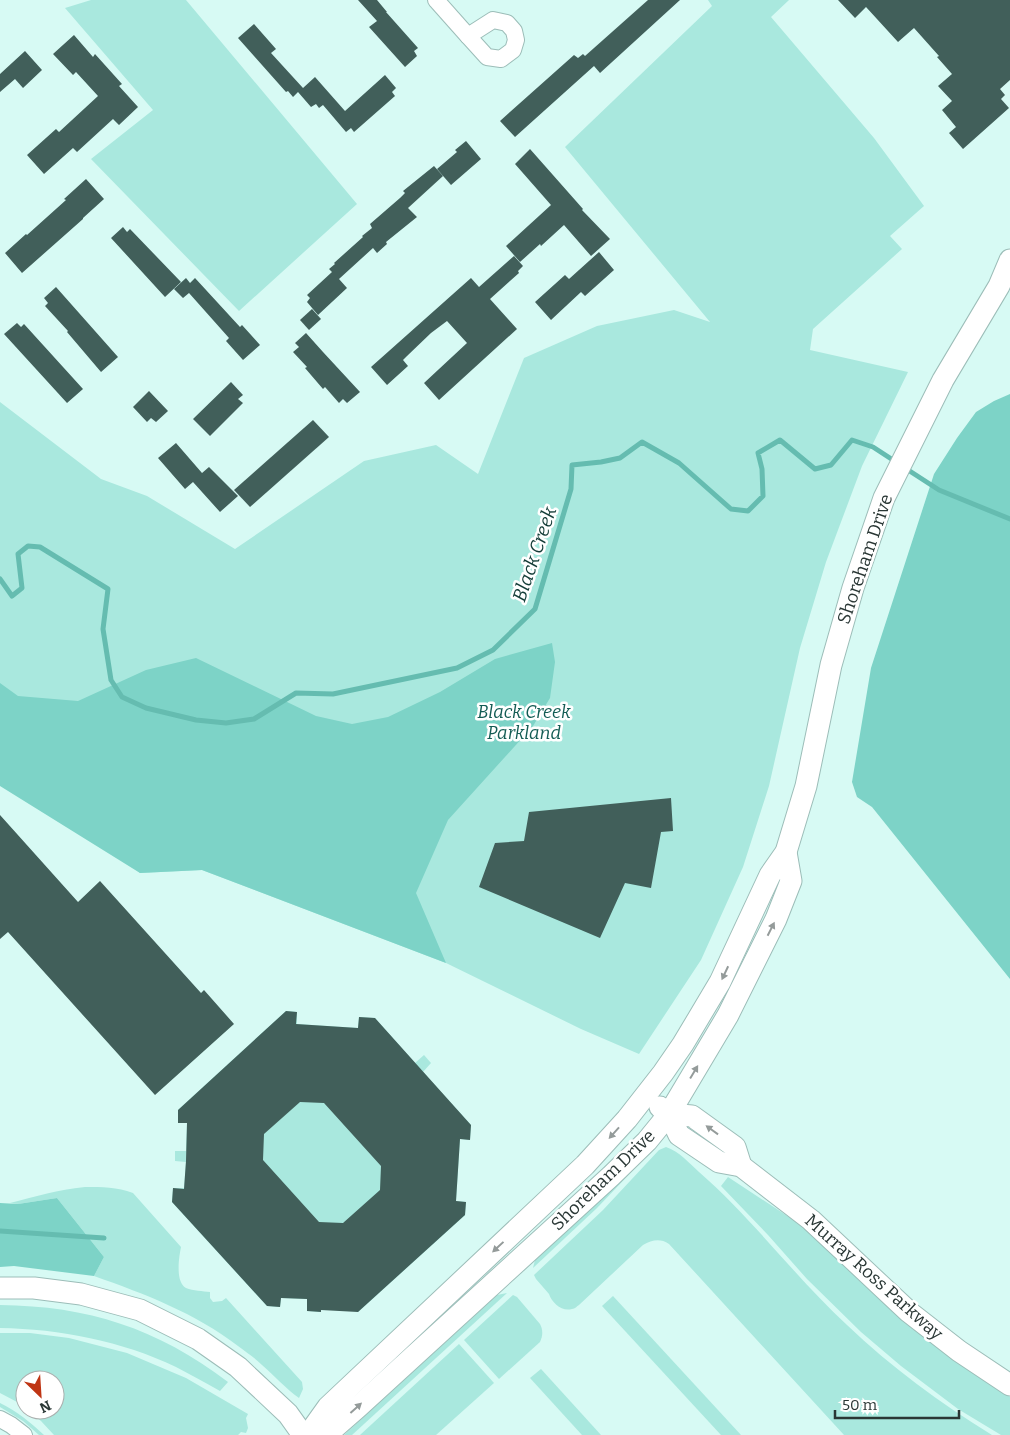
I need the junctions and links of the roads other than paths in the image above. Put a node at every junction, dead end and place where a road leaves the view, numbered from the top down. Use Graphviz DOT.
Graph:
graph roads {
  1 [pos="436,0"];
  2 [pos="468,36"];
  3 [pos="1010,260"];
  4 [pos="1004,280"];
  5 [pos="786,852"];
  6 [pos="646,1096"];
  7 [pos="669,1114"];
  8 [pos="0,1288"];
  9 [pos="1010,1385"];
  10 [pos="0,1419"];
  11 [pos="24,1435"];
  12 [pos="303,1435"];
  13 [pos="308,1435"];
  14 [pos="316,1435"];
  1 -- 2 [label="street"];
  3 -- 4 [label="street, Shoreham Drive"];
  4 -- 5 [label="street, Shoreham Drive"];
  5 -- 6 [label="street, Shoreham Drive, one-way"];
  7 -- 5 [label="street, Shoreham Drive, one-way"];
  6 -- 7 [label="street, Murray Ross Parkway"];
  6 -- 13 [label="street, Shoreham Drive, one-way"];
  7 -- 9 [label="street, Murray Ross Parkway"];
  14 -- 7 [label="street, Shoreham Drive, one-way"];
  8 -- 12 [label="street"];
  10 -- 11 [label="street"];
}
